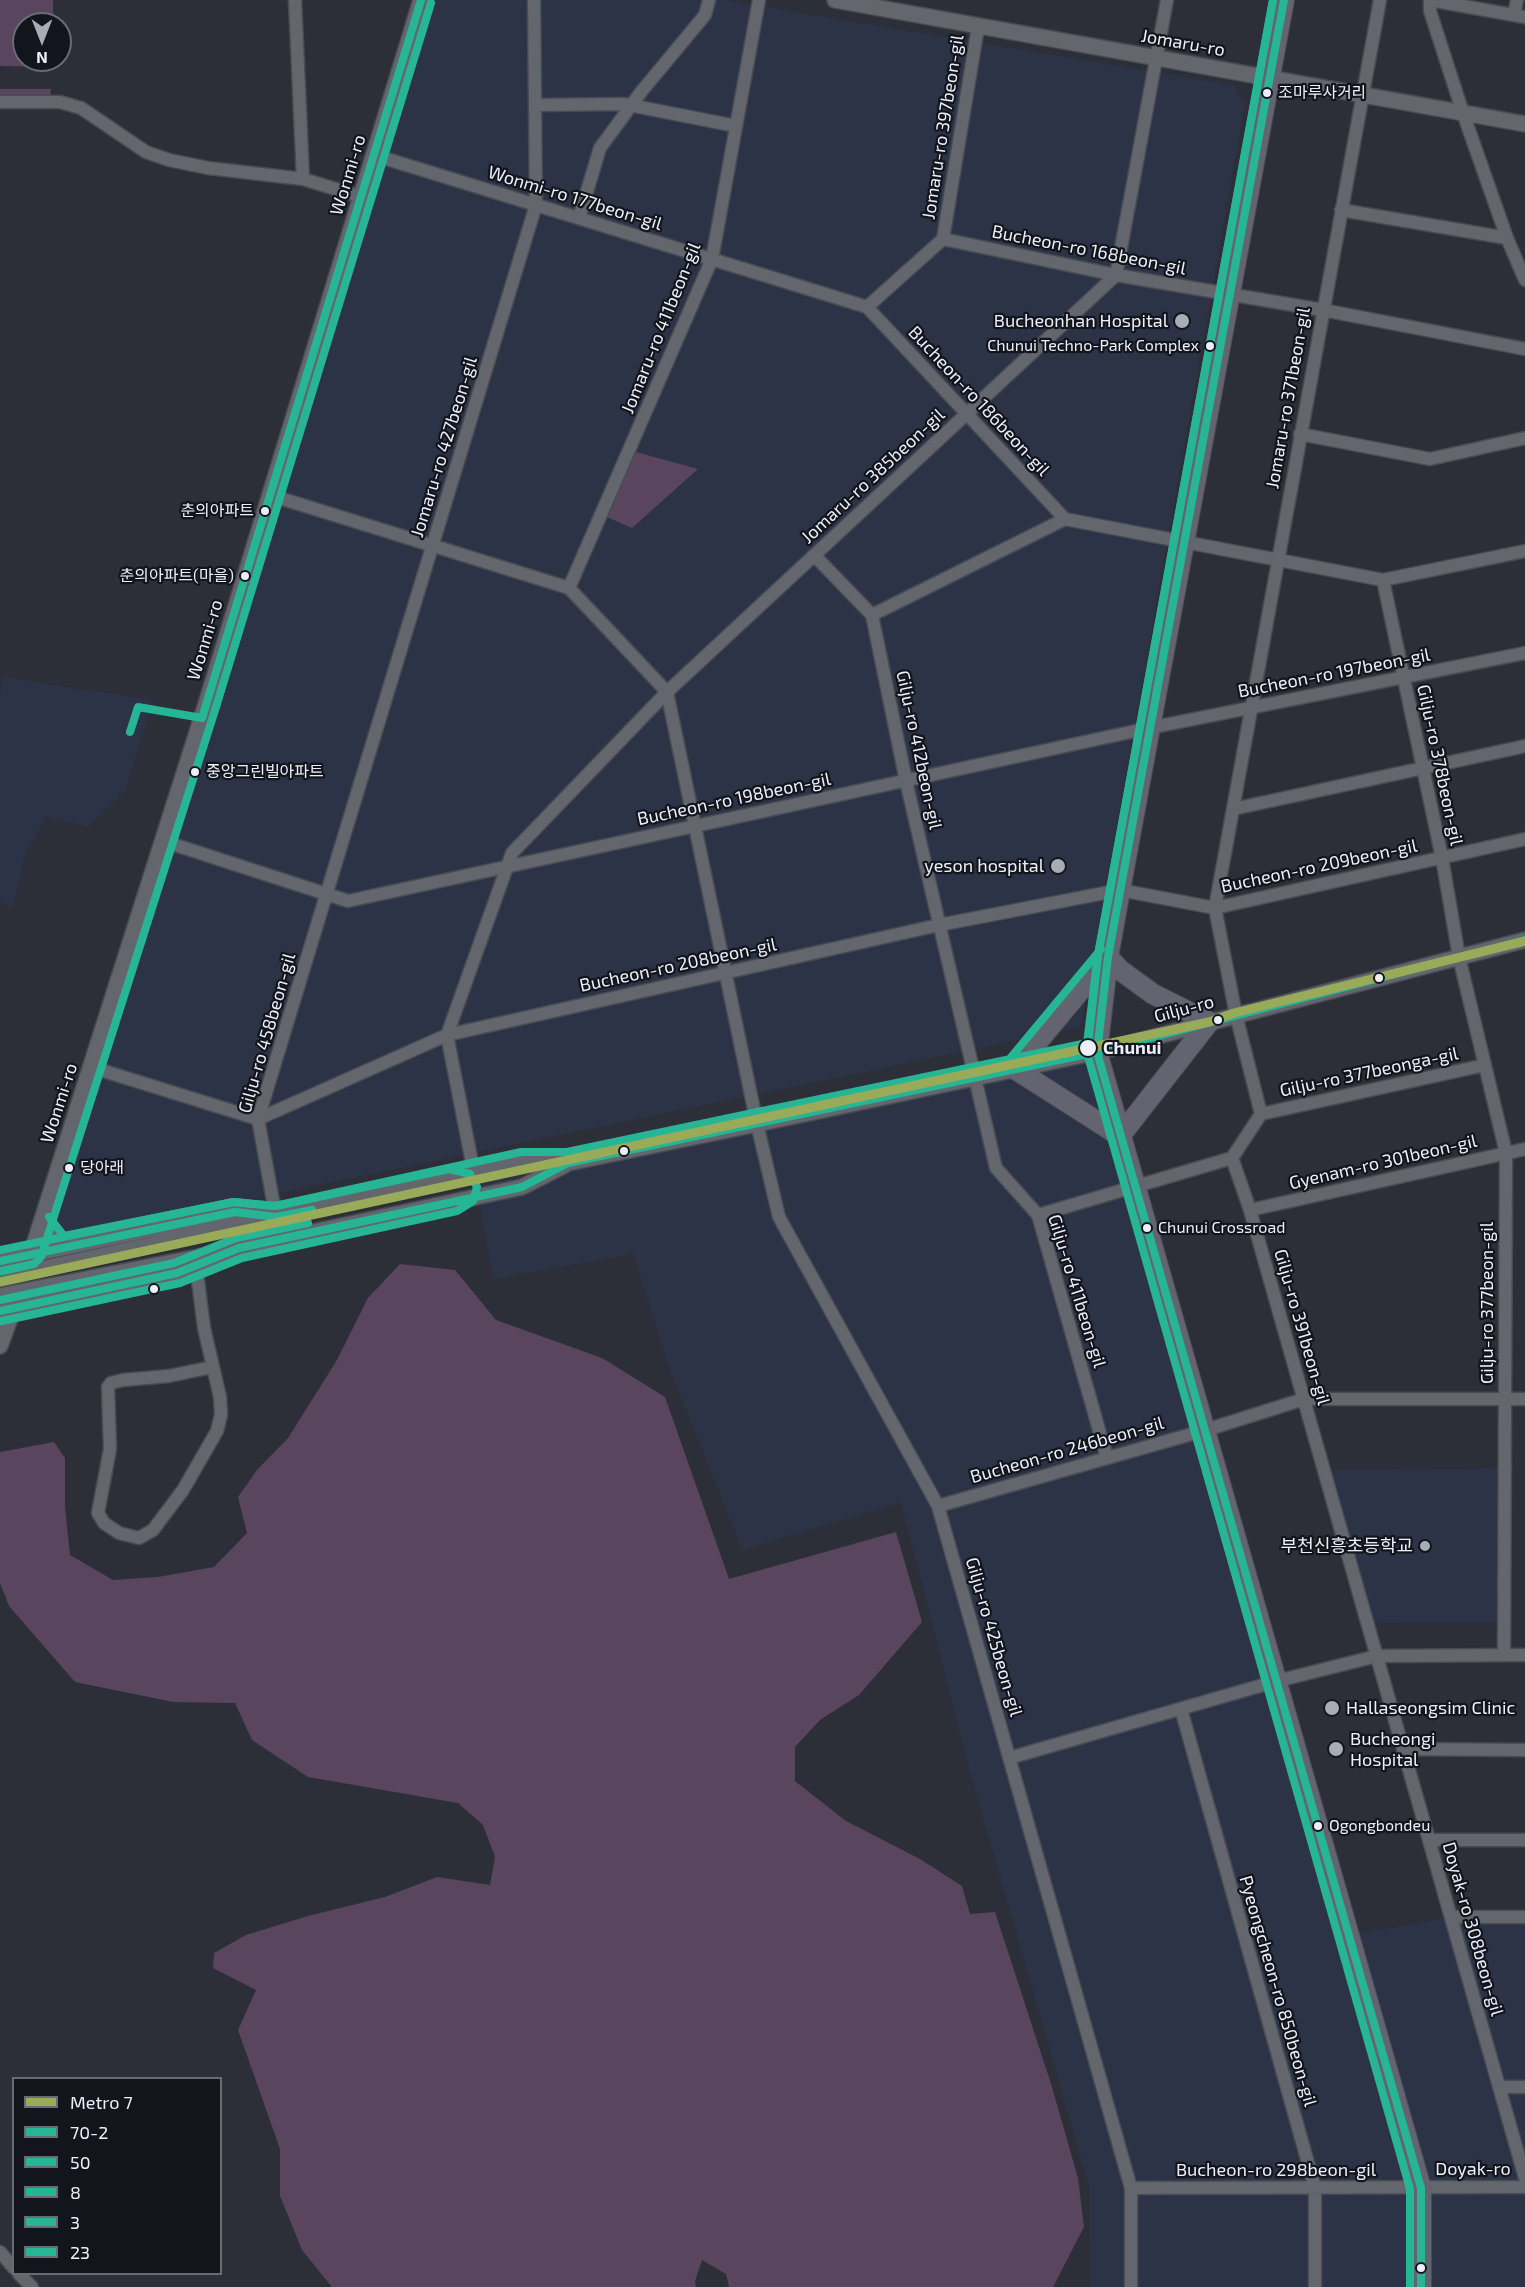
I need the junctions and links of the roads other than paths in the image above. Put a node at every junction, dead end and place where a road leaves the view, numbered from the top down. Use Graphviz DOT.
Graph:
graph roads {
  1 [pos="295,0"];
  2 [pos="422,0"];
  3 [pos="534,0"];
  4 [pos="709,0"];
  5 [pos="759,0"];
  6 [pos="835,0"];
  7 [pos="1167,0"];
  8 [pos="1284,0"];
  9 [pos="1380,0"];
  10 [pos="1430,0"];
  11 [pos="1517,0"];
  12 [pos="1520,16"];
  13 [pos="978,27"];
  14 [pos="1154,58"];
  15 [pos="1271,78"];
  16 [pos="1362,95"];
  17 [pos="0,102"];
  18 [pos="535,105"];
  19 [pos="632,105"];
  20 [pos="1464,113"];
  21 [pos="1525,124"];
  22 [pos="736,126"];
  23 [pos="374,155"];
  24 [pos="303,179"];
  25 [pos="362,197"];
  26 [pos="536,205"];
  27 [pos="1341,210"];
  28 [pos="579,218"];
  29 [pos="1507,238"];
  30 [pos="943,239"];
  31 [pos="712,259"];
  32 [pos="1116,275"];
  33 [pos="1525,280"];
  34 [pos="1229,294"];
  35 [pos="867,307"];
  36 [pos="1323,310"];
  37 [pos="1525,349"];
  38 [pos="967,414"];
  39 [pos="1300,434"];
  40 [pos="1525,438"];
  41 [pos="270,495"];
  42 [pos="1065,519"];
  43 [pos="1183,542"];
  44 [pos="433,543"];
  45 [pos="1525,551"];
  46 [pos="814,555"];
  47 [pos="1277,560"];
  48 [pos="1383,580"];
  49 [pos="569,588"];
  50 [pos="872,615"];
  51 [pos="1525,653"];
  52 [pos="1403,677"];
  53 [pos="667,692"];
  54 [pos="1251,708"];
  55 [pos="1149,728"];
  56 [pos="1525,746"];
  57 [pos="1422,768"];
  58 [pos="906,781"];
  59 [pos="1233,809"];
  60 [pos="694,826"];
  61 [pos="1525,839"];
  62 [pos="163,841"];
  63 [pos="1442,858"];
  64 [pos="506,867"];
  65 [pos="1120,890"];
  66 [pos="326,896"];
  67 [pos="1215,908"];
  68 [pos="939,925"];
  69 [pos="1525,940"];
  70 [pos="1108,957"];
  71 [pos="1459,957"];
  72 [pos="726,974"];
  73 [pos="1236,1016"];
  74 [pos="1209,1023"];
  75 [pos="447,1035"];
  76 [pos="1097,1052"];
  77 [pos="1485,1065"];
  78 [pos="92,1067"];
  79 [pos="1015,1069"];
  80 [pos="975,1077"];
  81 [pos="1261,1114"];
  82 [pos="258,1119"];
  83 [pos="757,1124"];
  84 [pos="1120,1136"];
  85 [pos="1525,1149"];
  86 [pos="1506,1153"];
  87 [pos="1232,1158"];
  88 [pos="568,1163"];
  89 [pos="474,1173"];
  90 [pos="450,1179"];
  91 [pos="1135,1185"];
  92 [pos="454,1201"];
  93 [pos="1250,1210"];
  94 [pos="1038,1215"];
  95 [pos="276,1218"];
  96 [pos="40,1224"];
  97 [pos="60,1248"];
  98 [pos="239,1248"];
  99 [pos="30,1254"];
  100 [pos="0,1261"];
  101 [pos="196,1266"];
  102 [pos="0,1278"];
  103 [pos="0,1296"];
  104 [pos="7,1310"];
  105 [pos="0,1346"];
  106 [pos="213,1367"];
  107 [pos="1304,1399"];
  108 [pos="1504,1399"];
  109 [pos="1525,1399"];
  110 [pos="1206,1430"];
  111 [pos="1107,1458"];
  112 [pos="938,1506"];
  113 [pos="1504,1655"];
  114 [pos="1525,1655"];
  115 [pos="1377,1656"];
  116 [pos="1277,1681"];
  117 [pos="1181,1709"];
  118 [pos="1403,1749"];
  119 [pos="1525,1750"];
  120 [pos="1009,1758"];
  121 [pos="1429,1840"];
  122 [pos="1525,1840"];
  123 [pos="1452,1917"];
  124 [pos="1525,1917"];
  125 [pos="1499,2087"];
  126 [pos="1525,2087"];
  127 [pos="1525,2178"];
  128 [pos="1525,2187"];
  129 [pos="1131,2188"];
  130 [pos="1315,2188"];
  131 [pos="1421,2188"];
  132 [pos="0,2252"];
  133 [pos="12,2266"];
  134 [pos="20,2275"];
  135 [pos="32,2287"];
  136 [pos="1131,2287"];
  137 [pos="1315,2287"];
  138 [pos="1421,2287"];
  1 -- 24 [label="street"];
  2 -- 23 [label="street, Wonmi-ro"];
  3 -- 18 [label="street, Jomaru-ro 427beon-gil"];
  4 -- 19 [label="street"];
  5 -- 22 [label="street, Jomaru-ro 411beon-gil"];
  6 -- 13 [label="street, Jomaru-ro"];
  7 -- 14 [label="street"];
  8 -- 15 [label="main road"];
  9 -- 16 [label="street, Jomaru-ro 371beon-gil"];
  10 -- 12 [label="street"];
  10 -- 20 [label="street"];
  11 -- 12 [label="street"];
  13 -- 14 [label="street, Jomaru-ro"];
  13 -- 30 [label="street, Jomaru-ro 397beon-gil"];
  14 -- 15 [label="street, Jomaru-ro"];
  14 -- 32 [label="street"];
  15 -- 16 [label="street, Jomaru-ro"];
  15 -- 34 [label="main road"];
  16 -- 20 [label="street, Jomaru-ro"];
  16 -- 27 [label="street, Jomaru-ro 371beon-gil"];
  17 -- 24 [label="street"];
  18 -- 19 [label="street"];
  18 -- 26 [label="street, Jomaru-ro 427beon-gil"];
  19 -- 22 [label="street"];
  19 -- 28 [label="street"];
  20 -- 21 [label="street, Jomaru-ro"];
  20 -- 29 [label="street"];
  22 -- 31 [label="street, Jomaru-ro 411beon-gil"];
  23 -- 25 [label="street, Wonmi-ro"];
  23 -- 26 [label="street, Wonmi-ro 177beon-gil"];
  24 -- 25 [label="street"];
  25 -- 41 [label="street, Wonmi-ro"];
  26 -- 28 [label="street, Wonmi-ro 177beon-gil"];
  26 -- 44 [label="street, Jomaru-ro 427beon-gil"];
  27 -- 29 [label="street"];
  27 -- 36 [label="street, Jomaru-ro 371beon-gil"];
  28 -- 31 [label="street, Wonmi-ro 177beon-gil"];
  29 -- 33 [label="street"];
  30 -- 32 [label="street, Bucheon-ro 168beon-gil"];
  30 -- 35 [label="street, Jomaru-ro 397beon-gil"];
  31 -- 35 [label="street, Wonmi-ro 177beon-gil"];
  31 -- 49 [label="street, Jomaru-ro 411beon-gil"];
  32 -- 34 [label="street, Bucheon-ro 168beon-gil"];
  32 -- 38 [label="street, Jomaru-ro 385beon-gil"];
  34 -- 36 [label="street, Bucheon-ro 168beon-gil"];
  34 -- 43 [label="main road"];
  35 -- 38 [label="street, Bucheon-ro 186beon-gil"];
  36 -- 37 [label="street, Bucheon-ro 168beon-gil"];
  36 -- 39 [label="street, Jomaru-ro 371beon-gil"];
  38 -- 42 [label="street, Bucheon-ro 186beon-gil"];
  38 -- 46 [label="street, Jomaru-ro 385beon-gil"];
  39 -- 40 [label="street"];
  39 -- 47 [label="street, Jomaru-ro 371beon-gil"];
  41 -- 44 [label="street"];
  41 -- 62 [label="street, Wonmi-ro"];
  42 -- 43 [label="street"];
  42 -- 50 [label="street"];
  43 -- 47 [label="street"];
  43 -- 55 [label="main road"];
  44 -- 49 [label="street"];
  44 -- 66 [label="street, Jomaru-ro 427beon-gil"];
  45 -- 48 [label="street"];
  46 -- 50 [label="street"];
  46 -- 53 [label="street, Jomaru-ro 385beon-gil"];
  47 -- 48 [label="street"];
  47 -- 54 [label="street, Jomaru-ro 371beon-gil"];
  48 -- 52 [label="street, Gilju-ro 378beon-gil"];
  49 -- 53 [label="street"];
  50 -- 58 [label="street, Gilju-ro 412beon-gil"];
  51 -- 52 [label="street, Bucheon-ro 197beon-gil"];
  52 -- 54 [label="street, Bucheon-ro 197beon-gil"];
  52 -- 57 [label="street, Gilju-ro 378beon-gil"];
  53 -- 60 [label="street, Gilju-ro 425beon-gil"];
  53 -- 64 [label="street, Jomaru-ro 385beon-gil"];
  54 -- 55 [label="street, Bucheon-ro 197beon-gil"];
  54 -- 59 [label="street, Jomaru-ro 371beon-gil"];
  55 -- 58 [label="street, Bucheon-ro 198beon-gil"];
  55 -- 65 [label="main road"];
  56 -- 57 [label="street"];
  57 -- 59 [label="street"];
  57 -- 63 [label="street, Gilju-ro 378beon-gil"];
  58 -- 60 [label="street, Bucheon-ro 198beon-gil"];
  58 -- 68 [label="street, Gilju-ro 412beon-gil"];
  59 -- 67 [label="street, Jomaru-ro 371beon-gil"];
  60 -- 64 [label="street, Bucheon-ro 198beon-gil"];
  60 -- 72 [label="street, Gilju-ro 425beon-gil"];
  61 -- 63 [label="street, Bucheon-ro 209beon-gil"];
  62 -- 66 [label="street, Bucheon-ro 198beon-gil"];
  62 -- 78 [label="street, Wonmi-ro"];
  63 -- 67 [label="street, Bucheon-ro 209beon-gil"];
  63 -- 71 [label="street, Gilju-ro 378beon-gil"];
  64 -- 66 [label="street, Bucheon-ro 198beon-gil"];
  64 -- 75 [label="street, Jomaru-ro 385beon-gil"];
  65 -- 67 [label="street, Bucheon-ro 209beon-gil"];
  65 -- 68 [label="street, Bucheon-ro 208beon-gil"];
  65 -- 70 [label="main road"];
  66 -- 82 [label="street, Gilju-ro 458beon-gil"];
  67 -- 73 [label="street"];
  68 -- 72 [label="street, Bucheon-ro 208beon-gil"];
  68 -- 80 [label="street, Gilju-ro 412beon-gil"];
  69 -- 71 [label="street, Gilju-ro"];
  70 -- 74 [label="main road"];
  70 -- 76 [label="main road"];
  70 -- 79 [label="main road"];
  71 -- 73 [label="street, Gilju-ro"];
  71 -- 77 [label="street, Gilju-ro 377beon-gil"];
  72 -- 75 [label="street, Bucheon-ro 208beon-gil"];
  72 -- 83 [label="street, Gilju-ro 425beon-gil"];
  73 -- 74 [label="street, Gilju-ro"];
  73 -- 81 [label="street"];
  74 -- 76 [label="street, Gilju-ro"];
  74 -- 84 [label="main road"];
  75 -- 82 [label="street, Bucheon-ro 208beon-gil"];
  75 -- 89 [label="street"];
  76 -- 79 [label="street, Gilju-ro"];
  76 -- 84 [label="main road"];
  77 -- 81 [label="street, Gilju-ro 377beonga-gil"];
  77 -- 86 [label="street, Gilju-ro 377beon-gil"];
  78 -- 82 [label="street"];
  78 -- 96 [label="street, Wonmi-ro"];
  79 -- 80 [label="street, Gilju-ro"];
  79 -- 84 [label="main road"];
  80 -- 83 [label="street, Gilju-ro"];
  80 -- 94 [label="street, Gilju-ro 411beon-gil"];
  81 -- 87 [label="street"];
  82 -- 95 [label="street, Gilju-ro 458beon-gil"];
  83 -- 88 [label="street, Gilju-ro"];
  83 -- 112 [label="street, Gilju-ro 425beon-gil"];
  84 -- 91 [label="main road"];
  85 -- 86 [label="street, Gyenam-ro 301beon-gil"];
  86 -- 93 [label="street, Gyenam-ro 301beon-gil"];
  86 -- 108 [label="street, Gilju-ro 377beon-gil"];
  87 -- 91 [label="street"];
  87 -- 93 [label="street, Gilju-ro 391beon-gil"];
  88 -- 89 [label="street, Gilju-ro"];
  88 -- 92 [label="street, Gilju-ro"];
  89 -- 90 [label="street, Gilju-ro"];
  90 -- 92 [label="street"];
  90 -- 95 [label="street, Gilju-ro"];
  91 -- 94 [label="street"];
  91 -- 110 [label="main road"];
  92 -- 98 [label="street, Gilju-ro"];
  93 -- 107 [label="street, Gilju-ro 391beon-gil"];
  94 -- 111 [label="street, Gilju-ro 411beon-gil"];
  95 -- 97 [label="street, Gilju-ro"];
  95 -- 102 [label="street, Gilju-ro"];
  96 -- 97 [label="street"];
  96 -- 99 [label="street, Wonmi-ro"];
  97 -- 99 [label="street, Gilju-ro"];
  98 -- 101 [label="street, Gilju-ro"];
  98 -- 103 [label="street, Gilju-ro"];
  99 -- 100 [label="street, Gilju-ro"];
  101 -- 104 [label="street, Gilju-ro"];
  101 -- 106 [label="street"];
  104 -- 105 [label="street"];
  106 -- 106 [label="street"];
  107 -- 108 [label="street, Bucheon-ro 246beon-gil"];
  107 -- 110 [label="street, Bucheon-ro 246beon-gil"];
  107 -- 115 [label="street, Gilju-ro 391beon-gil"];
  108 -- 109 [label="street, Bucheon-ro 246beon-gil"];
  108 -- 113 [label="street, Gilju-ro 377beon-gil"];
  110 -- 111 [label="street, Bucheon-ro 246beon-gil"];
  110 -- 116 [label="main road"];
  111 -- 112 [label="street, Bucheon-ro 246beon-gil"];
  112 -- 120 [label="street, Gilju-ro 425beon-gil"];
  113 -- 114 [label="street"];
  113 -- 115 [label="street"];
  115 -- 116 [label="street"];
  115 -- 118 [label="street, Doyak-ro 308beon-gil"];
  116 -- 117 [label="street"];
  116 -- 131 [label="main road"];
  117 -- 120 [label="street"];
  117 -- 130 [label="street, Pyeongcheon-ro 850beon-gil"];
  118 -- 119 [label="street"];
  118 -- 121 [label="street, Doyak-ro 308beon-gil"];
  120 -- 129 [label="street, Gilju-ro 425beon-gil"];
  121 -- 122 [label="street"];
  121 -- 123 [label="street, Doyak-ro 308beon-gil"];
  123 -- 124 [label="street"];
  123 -- 125 [label="street, Doyak-ro 308beon-gil"];
  125 -- 126 [label="street"];
  125 -- 127 [label="street, Doyak-ro 308beon-gil"];
  128 -- 131 [label="street, Doyak-ro"];
  129 -- 130 [label="street, Bucheon-ro 298beon-gil"];
  129 -- 136 [label="street, Gilju-ro 425beon-gil"];
  130 -- 131 [label="street, Bucheon-ro 298beon-gil"];
  130 -- 137 [label="street, Pyeongcheon-ro 850beon-gil"];
  131 -- 138 [label="main road"];
  132 -- 133 [label="street"];
  134 -- 135 [label="street"];
}
